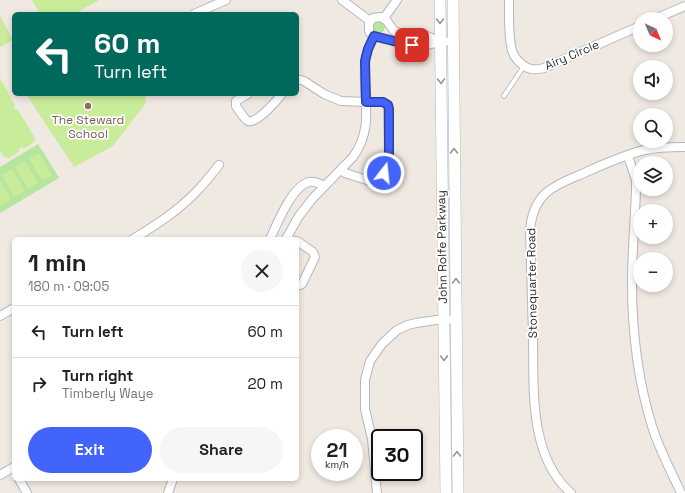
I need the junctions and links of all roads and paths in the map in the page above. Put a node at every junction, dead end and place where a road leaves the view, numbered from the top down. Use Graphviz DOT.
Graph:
graph roads {
  1 [pos="226,0"];
  2 [pos="342,0"];
  3 [pos="398,0"];
  4 [pos="440,0"];
  5 [pos="453,0"];
  6 [pos="509,0"];
  7 [pos="685,6"];
  8 [pos="199,12"];
  9 [pos="671,12"];
  10 [pos="384,18"];
  11 [pos="370,21"];
  12 [pos="633,29"];
  13 [pos="374,36"];
  14 [pos="453,41"];
  15 [pos="440,42"];
  16 [pos="524,66"];
  17 [pos="299,80"];
  18 [pos="245,96"];
  19 [pos="280,96"];
  20 [pos="504,96"];
  21 [pos="366,102"];
  22 [pos="685,147"];
  23 [pos="628,156"];
  24 [pos="219,165"];
  25 [pos="342,169"];
  26 [pos="324,186"];
  27 [pos="136,237"];
  28 [pos="271,237"];
  29 [pos="289,237"];
  30 [pos="299,242"];
  31 [pos="299,285"];
  32 [pos="12,309"];
  33 [pos="0,316"];
  34 [pos="443,319"];
  35 [pos="456,320"];
  36 [pos="12,469"];
  37 [pos="0,475"];
  38 [pos="20,481"];
  39 [pos="172,481"];
  40 [pos="27,493"];
  41 [pos="168,493"];
  42 [pos="377,493"];
  43 [pos="446,493"];
  44 [pos="458,493"];
  45 [pos="571,493"];
  46 [pos="681,493"];
  1 -- 8 [label="street"];
  2 -- 11 [label="street"];
  3 -- 10 [label="street"];
  4 -- 15 [label="main road, John Rolfe Parkway, one-way"];
  5 -- 14 [label="main road, John Rolfe Parkway"];
  6 -- 16 [label="street"];
  7 -- 9 [label="street"];
  10 -- 11 [label="street"];
  10 -- 15 [label="street"];
  11 -- 13 [label="street"];
  12 -- 16 [label="street, Airy Circle"];
  13 -- 15 [label="street"];
  13 -- 21 [label="street"];
  14 -- 15 [label="street"];
  35 -- 14 [label="main road, John Rolfe Parkway, one-way"];
  15 -- 34 [label="main road, John Rolfe Parkway, one-way"];
  16 -- 20 [label="lane"];
  17 -- 21 [label="street"];
  18 -- 19 [label="street"];
  21 -- 25 [label="street"];
  21 -- 25 [label="street"];
  22 -- 23 [label="street, Stonequarter Road"];
  23 -- 45 [label="street, Stonequarter Road"];
  23 -- 46 [label="street"];
  24 -- 27 [label="street"];
  25 -- 26 [label="street"];
  26 -- 28 [label="street"];
  26 -- 29 [label="street"];
  30 -- 31 [label="street"];
  32 -- 33 [label="street"];
  34 -- 35 [label="street"];
  34 -- 42 [label="street"];
  34 -- 43 [label="main road, John Rolfe Parkway, one-way"];
  44 -- 35 [label="main road, John Rolfe Parkway, one-way"];
  36 -- 37 [label="street"];
  38 -- 40 [label="street"];
  39 -- 41 [label="street"];
}
